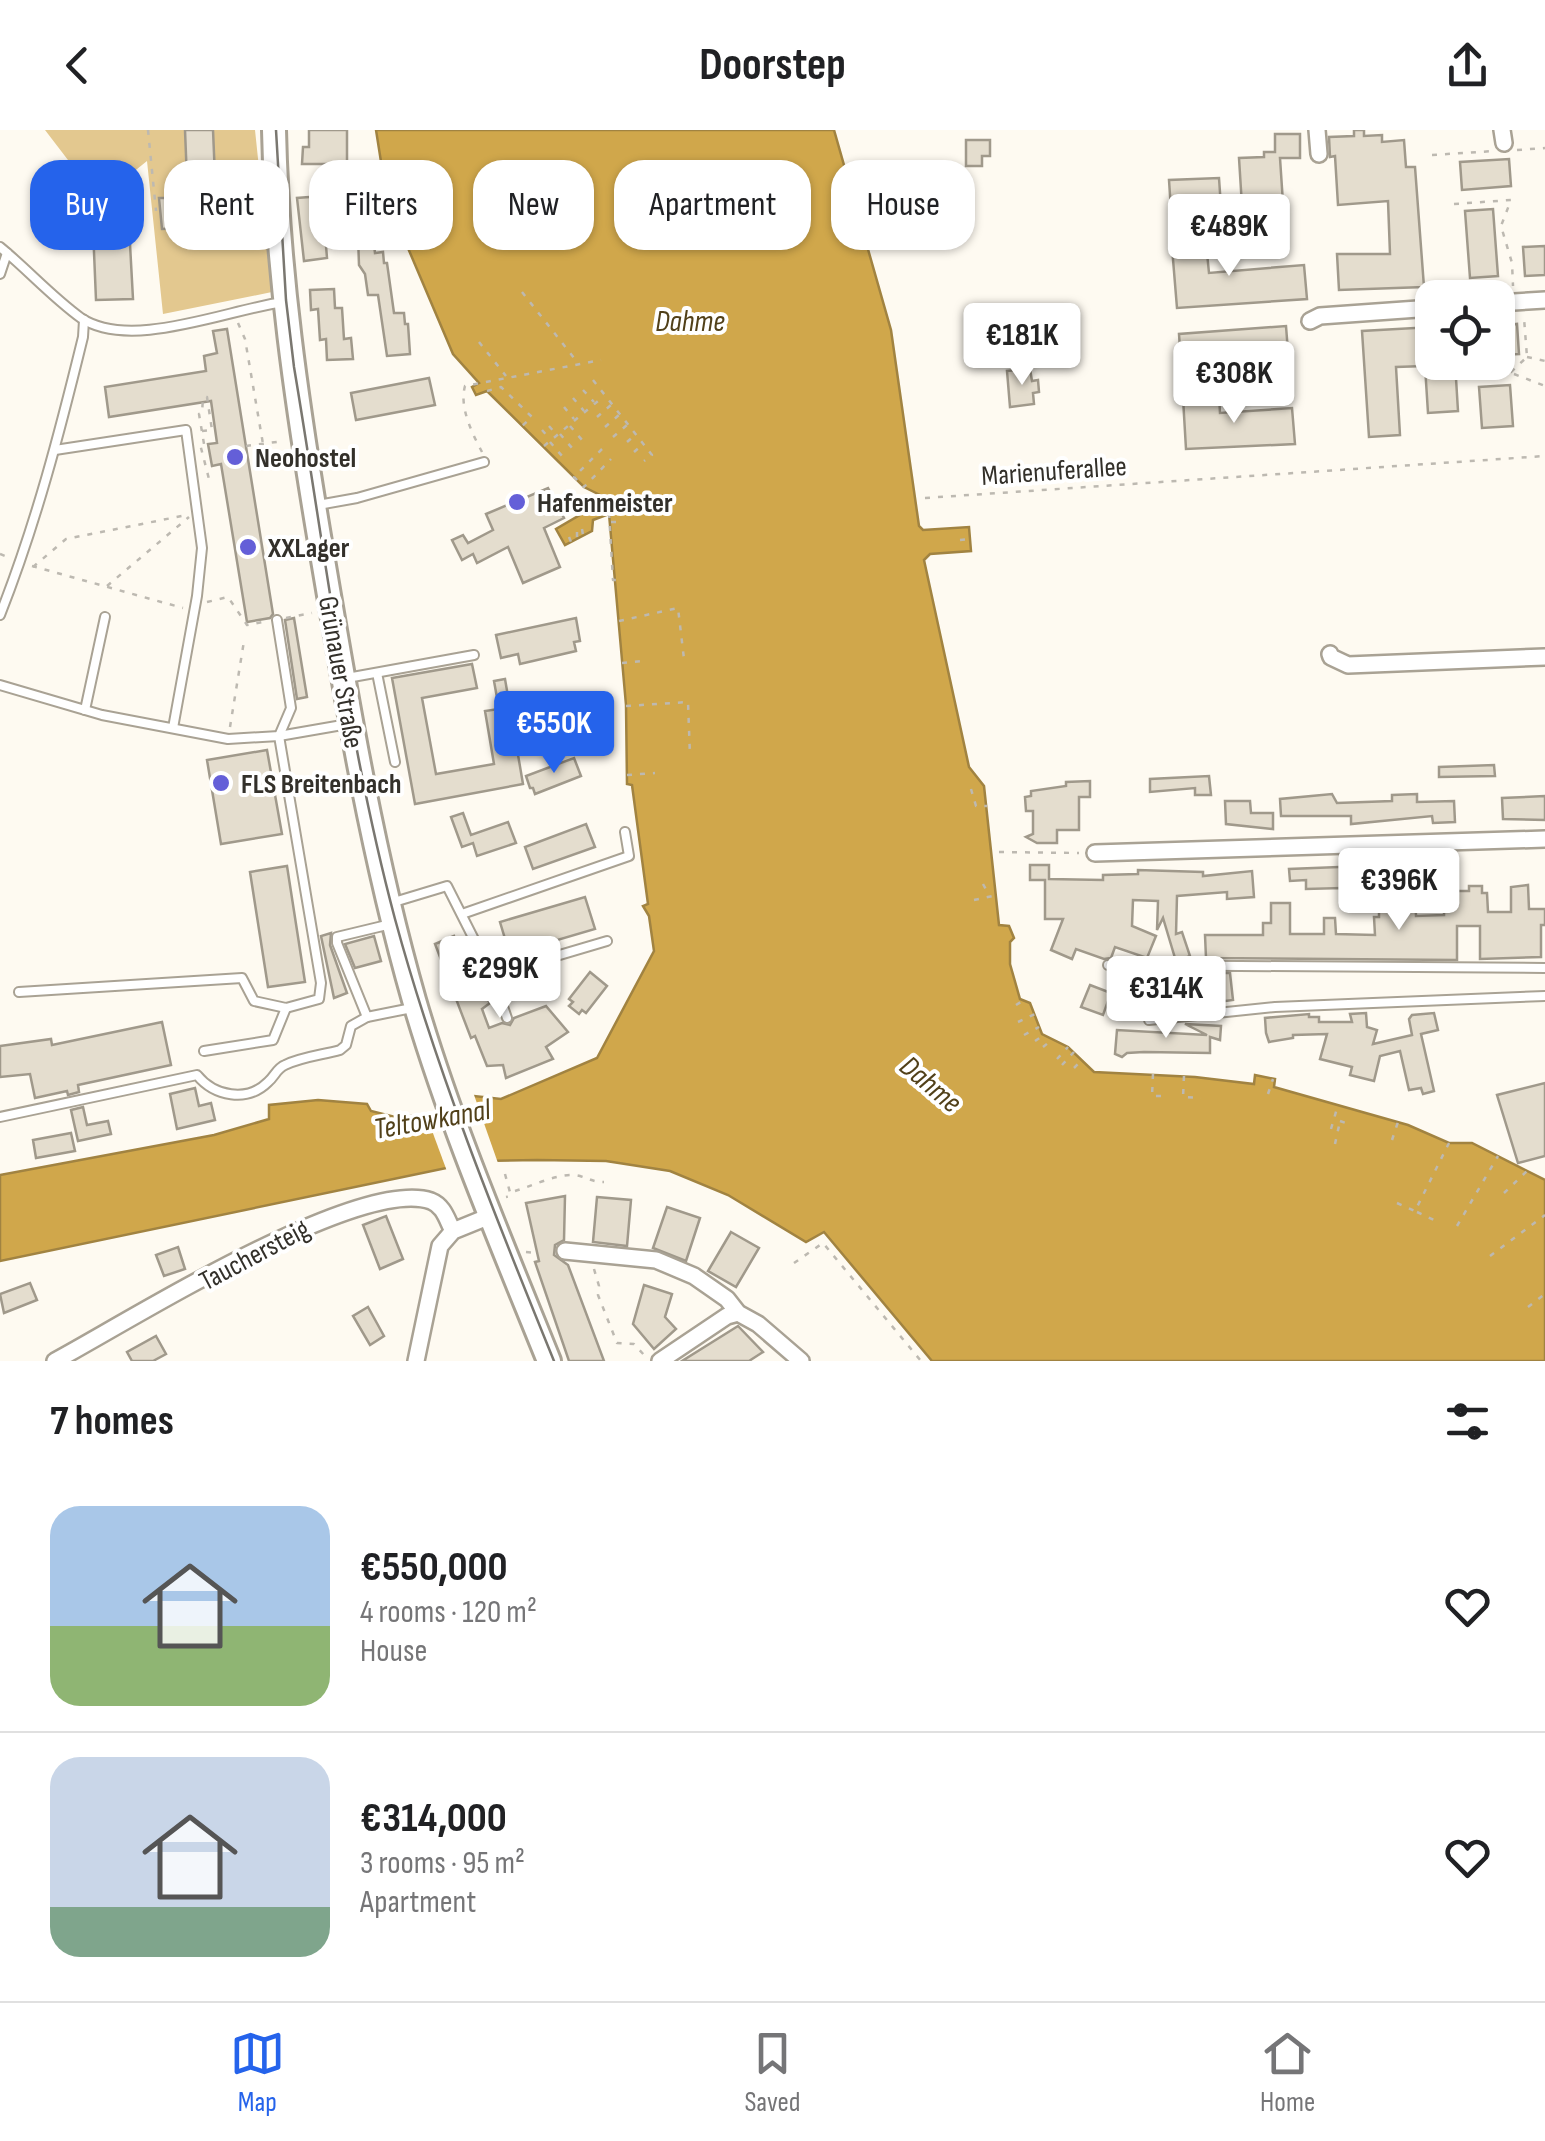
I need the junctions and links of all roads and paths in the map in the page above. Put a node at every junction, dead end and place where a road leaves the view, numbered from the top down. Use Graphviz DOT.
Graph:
graph roads {
  1 [pos="148,130"];
  2 [pos="274,130"];
  3 [pos="1317,130"];
  4 [pos="1545,148"];
  5 [pos="1319,154"];
  6 [pos="1432,155"];
  7 [pos="1454,204"];
  8 [pos="156,211"];
  9 [pos="3,250"];
  10 [pos="0,274"];
  11 [pos="1513,278"];
  12 [pos="522,292"];
  13 [pos="1545,300"];
  14 [pos="283,302"];
  15 [pos="1515,303"];
  16 [pos="1415,309"];
  17 [pos="236,311"];
  18 [pos="84,320"];
  19 [pos="1310,321"];
  20 [pos="1525,323"];
  21 [pos="480,342"];
  22 [pos="1528,357"];
  23 [pos="601,360"];
  24 [pos="1545,361"];
  25 [pos="579,364"];
  26 [pos="1515,368"];
  27 [pos="1515,374"];
  28 [pos="506,377"];
  29 [pos="594,380"];
  30 [pos="1545,386"];
  31 [pos="583,390"];
  32 [pos="487,391"];
  33 [pos="605,395"];
  34 [pos="574,398"];
  35 [pos="594,403"];
  36 [pos="613,404"];
  37 [pos="564,406"];
  38 [pos="585,412"];
  39 [pos="620,414"];
  40 [pos="597,416"];
  41 [pos="575,420"];
  42 [pos="628,424"];
  43 [pos="570,425"];
  44 [pos="522,426"];
  45 [pos="549,426"];
  46 [pos="605,427"];
  47 [pos="542,430"];
  48 [pos="202,432"];
  49 [pos="636,434"];
  50 [pos="613,437"];
  51 [pos="288,440"];
  52 [pos="582,440"];
  53 [pos="550,441"];
  54 [pos="627,442"];
  55 [pos="263,444"];
  56 [pos="644,444"];
  57 [pos="246,446"];
  58 [pos="544,446"];
  59 [pos="572,448"];
  60 [pos="602,449"];
  61 [pos="54,450"];
  62 [pos="634,452"];
  63 [pos="562,456"];
  64 [pos="1545,456"];
  65 [pos="612,459"];
  66 [pos="644,461"];
  67 [pos="484,462"];
  68 [pos="210,483"];
  69 [pos="925,498"];
  70 [pos="314,505"];
  71 [pos="609,513"];
  72 [pos="195,514"];
  73 [pos="612,521"];
  74 [pos="582,529"];
  75 [pos="577,532"];
  76 [pos="612,532"];
  77 [pos="618,532"];
  78 [pos="583,536"];
  79 [pos="577,539"];
  80 [pos="970,539"];
  81 [pos="960,540"];
  82 [pos="0,554"];
  83 [pos="613,554"];
  84 [pos="620,554"];
  85 [pos="21,562"];
  86 [pos="614,565"];
  87 [pos="620,565"];
  88 [pos="33,567"];
  89 [pos="106,587"];
  90 [pos="228,597"];
  91 [pos="195,607"];
  92 [pos="0,614"];
  93 [pos="105,617"];
  94 [pos="278,620"];
  95 [pos="619,620"];
  96 [pos="244,641"];
  97 [pos="1330,654"];
  98 [pos="474,655"];
  99 [pos="1545,657"];
  100 [pos="684,659"];
  101 [pos="642,661"];
  102 [pos="622,663"];
  103 [pos="376,672"];
  104 [pos="343,679"];
  105 [pos="0,685"];
  106 [pos="626,706"];
  107 [pos="84,710"];
  108 [pos="350,724"];
  109 [pos="173,728"];
  110 [pos="279,736"];
  111 [pos="228,739"];
  112 [pos="690,756"];
  113 [pos="395,762"];
  114 [pos="654,773"];
  115 [pos="627,776"];
  116 [pos="971,788"];
  117 [pos="987,806"];
  118 [pos="625,832"];
  119 [pos="1545,839"];
  120 [pos="999,852"];
  121 [pos="1095,853"];
  122 [pos="983,884"];
  123 [pos="997,895"];
  124 [pos="989,897"];
  125 [pos="974,900"];
  126 [pos="392,913"];
  127 [pos="462,914"];
  128 [pos="607,941"];
  129 [pos="1108,965"];
  130 [pos="1545,968"];
  131 [pos="492,975"];
  132 [pos="19,992"];
  133 [pos="1545,996"];
  134 [pos="1024,1000"];
  135 [pos="1016,1005"];
  136 [pos="286,1008"];
  137 [pos="416,1008"];
  138 [pos="1034,1014"];
  139 [pos="367,1016"];
  140 [pos="508,1018"];
  141 [pos="1149,1020"];
  142 [pos="1018,1022"];
  143 [pos="1039,1027"];
  144 [pos="1024,1035"];
  145 [pos="1044,1035"];
  146 [pos="1053,1039"];
  147 [pos="1035,1041"];
  148 [pos="1043,1047"];
  149 [pos="1068,1047"];
  150 [pos="204,1051"];
  151 [pos="1074,1052"];
  152 [pos="1057,1058"];
  153 [pos="1082,1060"];
  154 [pos="1062,1065"];
  155 [pos="1074,1068"];
  156 [pos="1153,1074"];
  157 [pos="1184,1076"];
  158 [pos="1272,1078"];
  159 [pos="1268,1094"];
  160 [pos="1166,1096"];
  161 [pos="1201,1098"];
  162 [pos="1338,1105"];
  163 [pos="0,1117"];
  164 [pos="1334,1120"];
  165 [pos="1340,1121"];
  166 [pos="1398,1122"];
  167 [pos="1348,1124"];
  168 [pos="1331,1128"];
  169 [pos="1392,1140"];
  170 [pos="1449,1143"];
  171 [pos="1334,1144"];
  172 [pos="1498,1156"];
  173 [pos="1527,1171"];
  174 [pos="505,1174"];
  175 [pos="604,1182"];
  176 [pos="515,1191"];
  177 [pos="1504,1193"];
  178 [pos="1397,1202"];
  179 [pos="493,1204"];
  180 [pos="1415,1211"];
  181 [pos="1545,1214"];
  182 [pos="1434,1220"];
  183 [pos="1457,1226"];
  184 [pos="453,1231"];
  185 [pos="565,1251"];
  186 [pos="589,1253"];
  187 [pos="1490,1256"];
  188 [pos="794,1263"];
  189 [pos="1545,1294"];
  190 [pos="1528,1307"];
  191 [pos="738,1313"];
  192 [pos="88,1343"];
  193 [pos="55,1361"];
  194 [pos="98,1361"];
  195 [pos="416,1361"];
  196 [pos="549,1361"];
  197 [pos="650,1361"];
  198 [pos="660,1361"];
  199 [pos="801,1361"];
  200 [pos="922,1361"];
  1 -- 8 [label="path"];
  2 -- 14 [label="main road, Grünauer Straße"];
  3 -- 5 [label="street"];
  4 -- 6 [label="path"];
  7 -- 11 [label="path"];
  9 -- 10 [label="lane"];
  9 -- 18 [label="lane"];
  12 -- 25 [label="path"];
  13 -- 15 [label="street"];
  14 -- 17 [label="lane"];
  14 -- 70 [label="main road, Grünauer Straße"];
  16 -- 19 [label="street"];
  17 -- 18 [label="lane"];
  17 -- 55 [label="path"];
  18 -- 61 [label="lane"];
  20 -- 22 [label="path"];
  21 -- 28 [label="path"];
  22 -- 24 [label="path"];
  22 -- 26 [label="path"];
  23 -- 25 [label="path"];
  25 -- 28 [label="path"];
  27 -- 30 [label="path"];
  28 -- 67 [label="path"];
  29 -- 33 [label="path"];
  31 -- 35 [label="path"];
  32 -- 44 [label="path"];
  33 -- 36 [label="path"];
  33 -- 38 [label="path"];
  34 -- 38 [label="path"];
  36 -- 40 [label="path"];
  36 -- 66 [label="path"];
  37 -- 41 [label="path"];
  38 -- 53 [label="path"];
  39 -- 46 [label="path"];
  42 -- 50 [label="path"];
  43 -- 52 [label="path"];
  45 -- 59 [label="path"];
  47 -- 53 [label="path"];
  48 -- 48 [label="path"];
  48 -- 68 [label="path"];
  49 -- 54 [label="path"];
  51 -- 55 [label="path"];
  53 -- 58 [label="path"];
  53 -- 63 [label="path"];
  55 -- 57 [label="path"];
  56 -- 62 [label="path"];
  60 -- 65 [label="path"];
  61 -- 72 [label="lane"];
  61 -- 85 [label="lane"];
  64 -- 69 [label="path, Marienuferallee"];
  67 -- 70 [label="lane"];
  70 -- 104 [label="main road, Grünauer Straße"];
  71 -- 73 [label="path"];
  72 -- 88 [label="path"];
  72 -- 89 [label="path"];
  72 -- 91 [label="lane"];
  73 -- 76 [label="path"];
  73 -- 86 [label="path"];
  74 -- 78 [label="path"];
  75 -- 79 [label="path"];
  76 -- 77 [label="path"];
  76 -- 83 [label="path"];
  80 -- 81 [label="path"];
  82 -- 85 [label="path"];
  83 -- 84 [label="path"];
  83 -- 86 [label="path"];
  85 -- 88 [label="path"];
  85 -- 92 [label="lane"];
  86 -- 87 [label="path"];
  88 -- 89 [label="path"];
  89 -- 91 [label="path"];
  90 -- 91 [label="path"];
  91 -- 109 [label="lane"];
  93 -- 107 [label="lane"];
  94 -- 110 [label="lane"];
  95 -- 100 [label="path"];
  96 -- 111 [label="path"];
  97 -- 99 [label="street"];
  98 -- 103 [label="lane"];
  101 -- 102 [label="path"];
  103 -- 104 [label="lane"];
  103 -- 113 [label="lane"];
  104 -- 108 [label="main road, Grünauer Straße"];
  105 -- 107 [label="lane"];
  106 -- 112 [label="path"];
  107 -- 109 [label="lane"];
  108 -- 110 [label="lane"];
  108 -- 126 [label="main road, Grünauer Straße"];
  109 -- 111 [label="lane"];
  110 -- 111 [label="lane"];
  110 -- 136 [label="lane"];
  114 -- 115 [label="path"];
  116 -- 117 [label="path"];
  118 -- 127 [label="lane"];
  119 -- 121 [label="street"];
  120 -- 121 [label="path"];
  122 -- 124 [label="path"];
  123 -- 124 [label="path"];
  124 -- 125 [label="path"];
  126 -- 127 [label="lane"];
  126 -- 137 [label="main road, Grünauer Straße"];
  126 -- 139 [label="lane"];
  127 -- 131 [label="lane"];
  128 -- 131 [label="lane"];
  129 -- 130 [label="lane"];
  131 -- 140 [label="lane"];
  132 -- 136 [label="lane"];
  133 -- 141 [label="lane"];
  134 -- 135 [label="path"];
  136 -- 150 [label="lane"];
  137 -- 139 [label="lane"];
  137 -- 179 [label="main road, Grünauer Straße"];
  138 -- 142 [label="path"];
  139 -- 163 [label="lane"];
  143 -- 144 [label="path"];
  145 -- 147 [label="path"];
  146 -- 148 [label="path"];
  149 -- 152 [label="path"];
  151 -- 154 [label="path"];
  153 -- 155 [label="path"];
  156 -- 160 [label="path"];
  157 -- 161 [label="path"];
  158 -- 159 [label="path"];
  162 -- 164 [label="path"];
  164 -- 165 [label="path"];
  164 -- 168 [label="path"];
  165 -- 167 [label="path"];
  165 -- 171 [label="path"];
  166 -- 169 [label="path"];
  170 -- 180 [label="path"];
  172 -- 183 [label="path"];
  173 -- 177 [label="path"];
  174 -- 179 [label="path"];
  175 -- 176 [label="path"];
  178 -- 180 [label="path"];
  179 -- 184 [label="street"];
  179 -- 196 [label="main road, Grünauer Straße"];
  180 -- 182 [label="path"];
  181 -- 187 [label="path"];
  184 -- 192 [label="street, Tauchersteig"];
  184 -- 195 [label="street"];
  185 -- 186 [label="street"];
  186 -- 191 [label="street"];
  186 -- 197 [label="path"];
  188 -- 200 [label="path"];
  189 -- 190 [label="path"];
  191 -- 198 [label="street"];
  191 -- 199 [label="street"];
  192 -- 193 [label="street, Tauchersteig"];
  192 -- 194 [label="street"];
}
